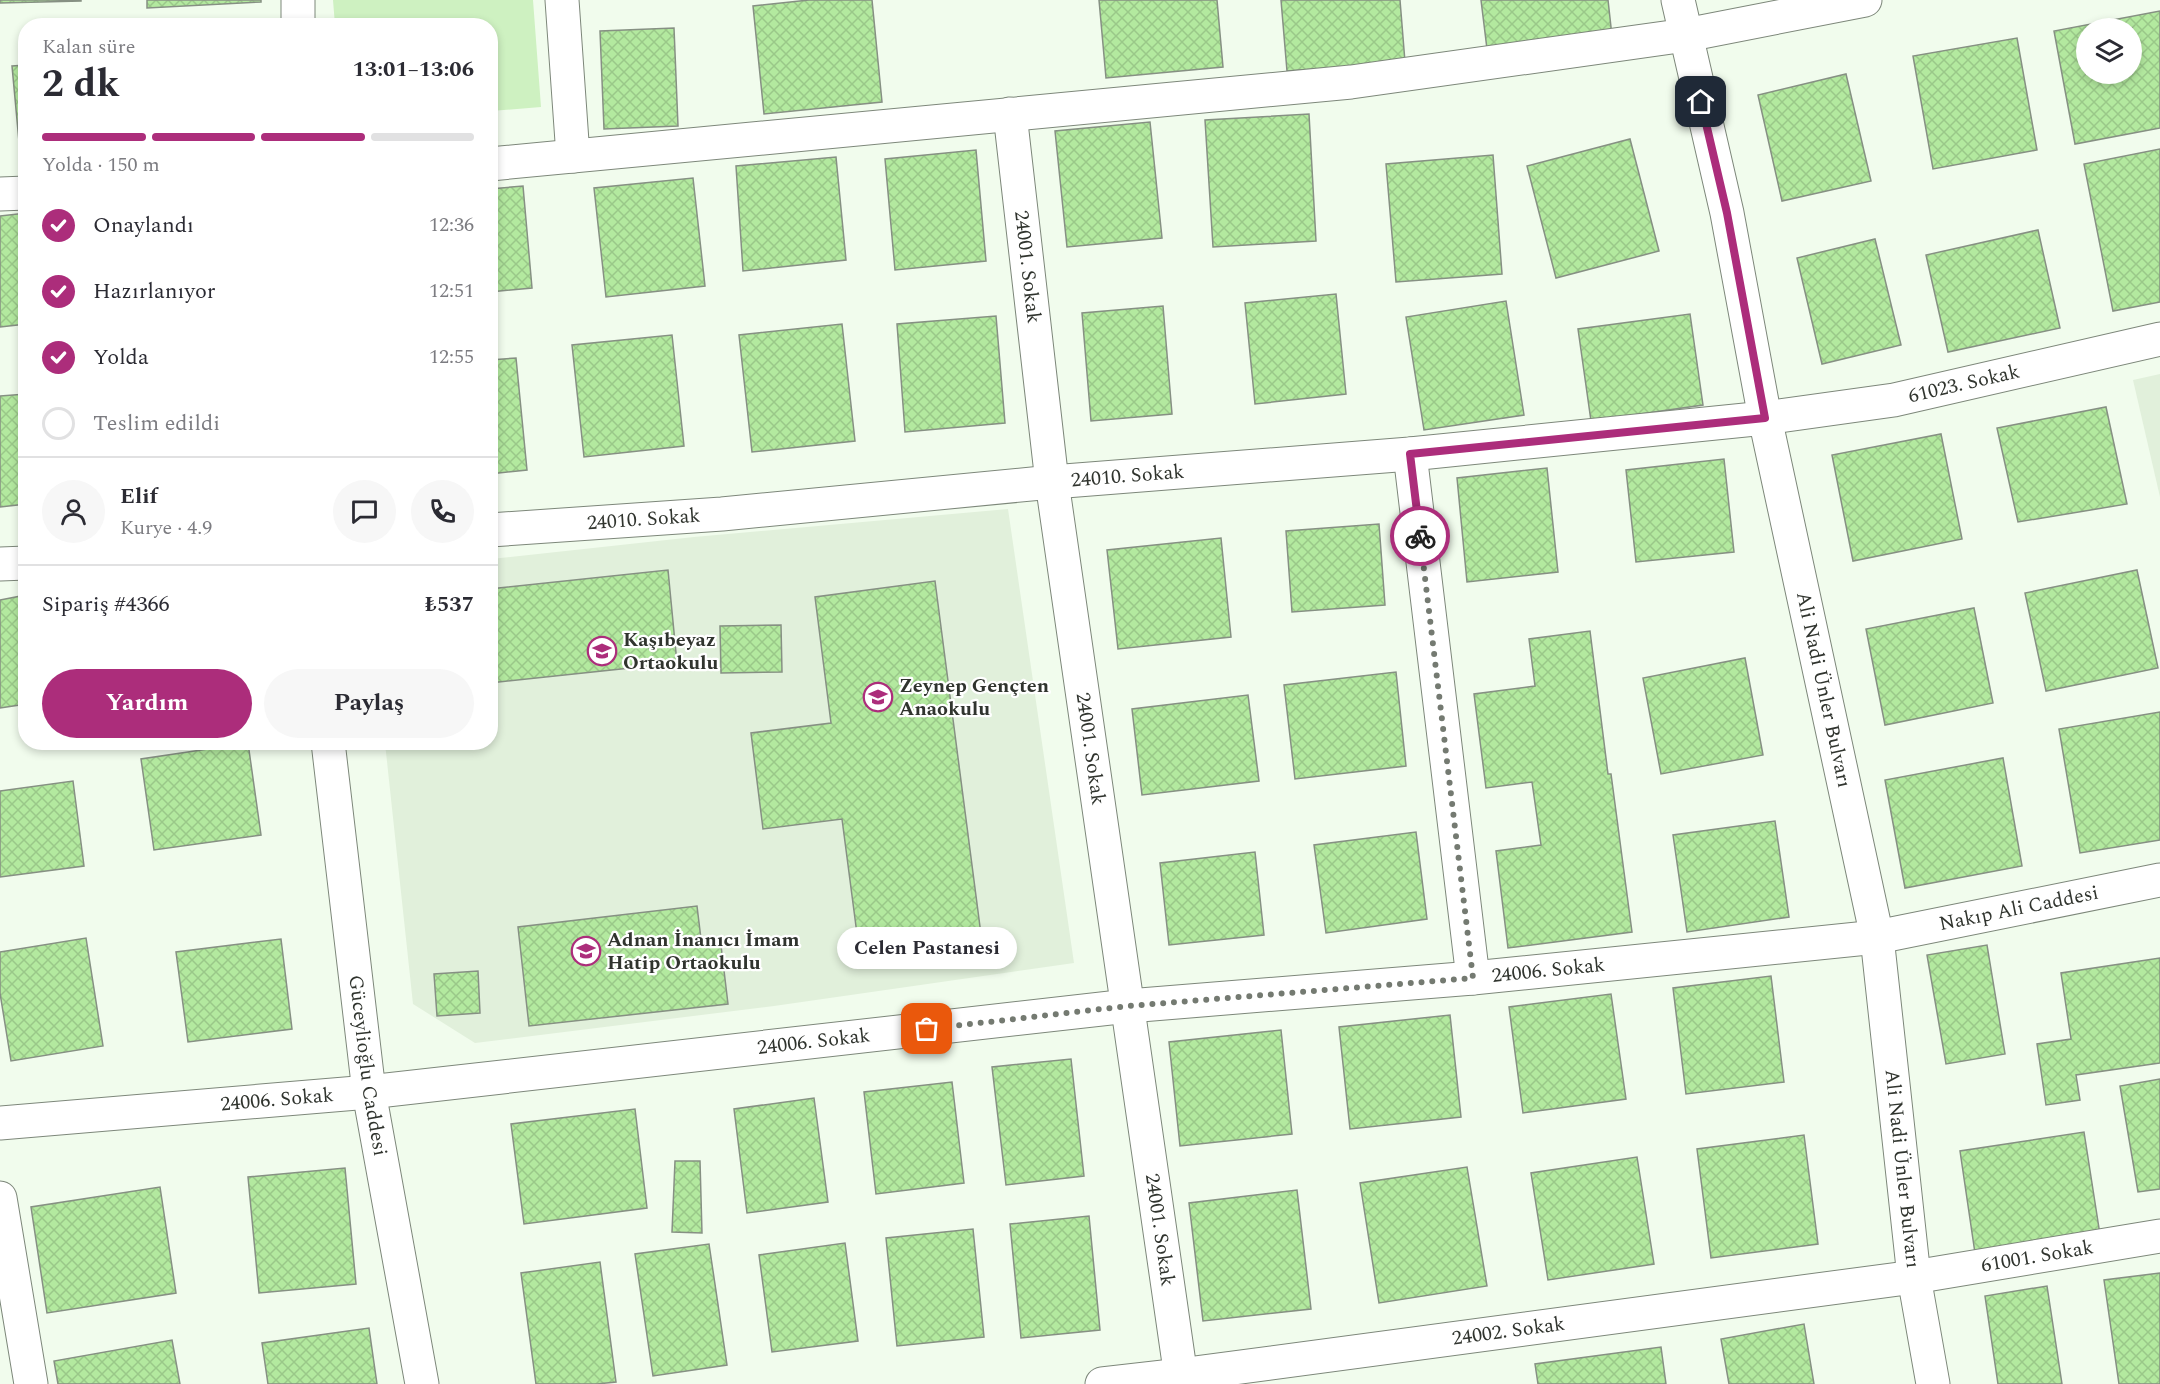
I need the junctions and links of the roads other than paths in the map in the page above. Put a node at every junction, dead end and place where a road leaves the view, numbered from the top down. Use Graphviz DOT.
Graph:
graph roads {
  1 [pos="298,0"];
  2 [pos="562,0"];
  3 [pos="1678,0"];
  4 [pos="1865,0"];
  5 [pos="298,18"];
  6 [pos="1686,35"];
  7 [pos="1010,114"];
  8 [pos="573,156"];
  9 [pos="498,163"];
  10 [pos="18,193"];
  11 [pos="0,194"];
  12 [pos="2160,339"];
  13 [pos="1765,418"];
  14 [pos="1410,454"];
  15 [pos="1052,482"];
  16 [pos="498,529"];
  17 [pos="18,563"];
  18 [pos="0,564"];
  19 [pos="329,750"];
  20 [pos="2160,880"];
  21 [pos="1877,937"];
  22 [pos="1473,978"];
  23 [pos="1128,1006"];
  24 [pos="369,1092"];
  25 [pos="0,1123"];
  26 [pos="0,1198"];
  27 [pos="2160,1236"];
  28 [pos="1914,1277"];
  29 [pos="1181,1380"];
  30 [pos="31,1384"];
  31 [pos="422,1384"];
  32 [pos="1102,1384"];
  33 [pos="1933,1384"];
  1 -- 5 [label="street"];
  2 -- 8 [label="street"];
  3 -- 6 [label="street, Ali Nadi Ünler Bulvarı"];
  4 -- 6 [label="street"];
  6 -- 7 [label="street"];
  6 -- 13 [label="street, Ali Nadi Ünler Bulvarı"];
  7 -- 8 [label="street"];
  7 -- 15 [label="street, 24001. Sokak"];
  8 -- 9 [label="street"];
  10 -- 11 [label="street"];
  12 -- 13 [label="street, 61023. Sokak"];
  13 -- 14 [label="street, 24010. Sokak"];
  13 -- 21 [label="street, Ali Nadi Ünler Bulvarı"];
  14 -- 15 [label="street, 24010. Sokak"];
  14 -- 22 [label="street"];
  15 -- 16 [label="street, 24010. Sokak"];
  15 -- 23 [label="street, 24001. Sokak"];
  17 -- 18 [label="street"];
  19 -- 24 [label="street, Güceylioğlu Caddesi"];
  20 -- 21 [label="street, Nakıp Ali Caddesi"];
  21 -- 22 [label="street, 24006. Sokak"];
  21 -- 28 [label="street, Ali Nadi Ünler Bulvarı"];
  22 -- 23 [label="street, 24006. Sokak"];
  23 -- 24 [label="street, 24006. Sokak"];
  23 -- 29 [label="street, 24001. Sokak"];
  24 -- 25 [label="street, 24006. Sokak"];
  24 -- 31 [label="street, Güceylioğlu Caddesi"];
  26 -- 30 [label="street"];
  27 -- 28 [label="street, 61001. Sokak"];
  28 -- 29 [label="street, 24002. Sokak"];
  28 -- 33 [label="street, Ali Nadi Ünler Bulvarı"];
  29 -- 32 [label="street, 24002. Sokak"];
}
